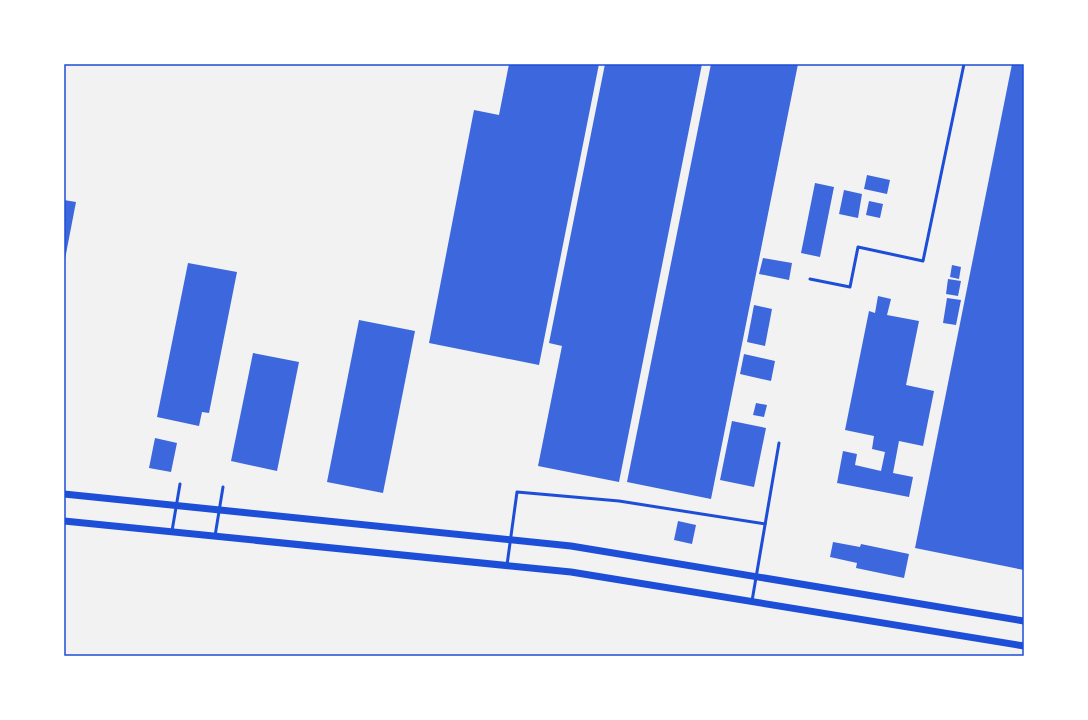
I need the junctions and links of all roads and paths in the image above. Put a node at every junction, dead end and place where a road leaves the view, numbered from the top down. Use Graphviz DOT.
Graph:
graph roads {
  1 [pos="964,64"];
  2 [pos="810,279"];
  3 [pos="779,443"];
  4 [pos="180,484"];
  5 [pos="223,487"];
  6 [pos="64,494"];
  7 [pos="176,506"];
  8 [pos="219,510"];
  9 [pos="64,521"];
  10 [pos="765,524"];
  11 [pos="172,531"];
  12 [pos="215,536"];
  13 [pos="510,540"];
  14 [pos="507,566"];
  15 [pos="756,576"];
  16 [pos="752,601"];
  17 [pos="1024,621"];
  18 [pos="1024,646"];
  1 -- 2 [label="lane"];
  3 -- 10 [label="lane"];
  4 -- 7 [label="lane"];
  5 -- 8 [label="lane"];
  6 -- 7 [label="street"];
  7 -- 8 [label="street"];
  7 -- 11 [label="lane"];
  8 -- 12 [label="lane"];
  8 -- 13 [label="street"];
  9 -- 11 [label="street"];
  10 -- 13 [label="lane"];
  10 -- 15 [label="lane"];
  11 -- 12 [label="street"];
  12 -- 14 [label="street"];
  13 -- 14 [label="lane"];
  13 -- 15 [label="street"];
  14 -- 16 [label="street"];
  15 -- 16 [label="lane"];
  15 -- 17 [label="street"];
  16 -- 18 [label="street"];
}
